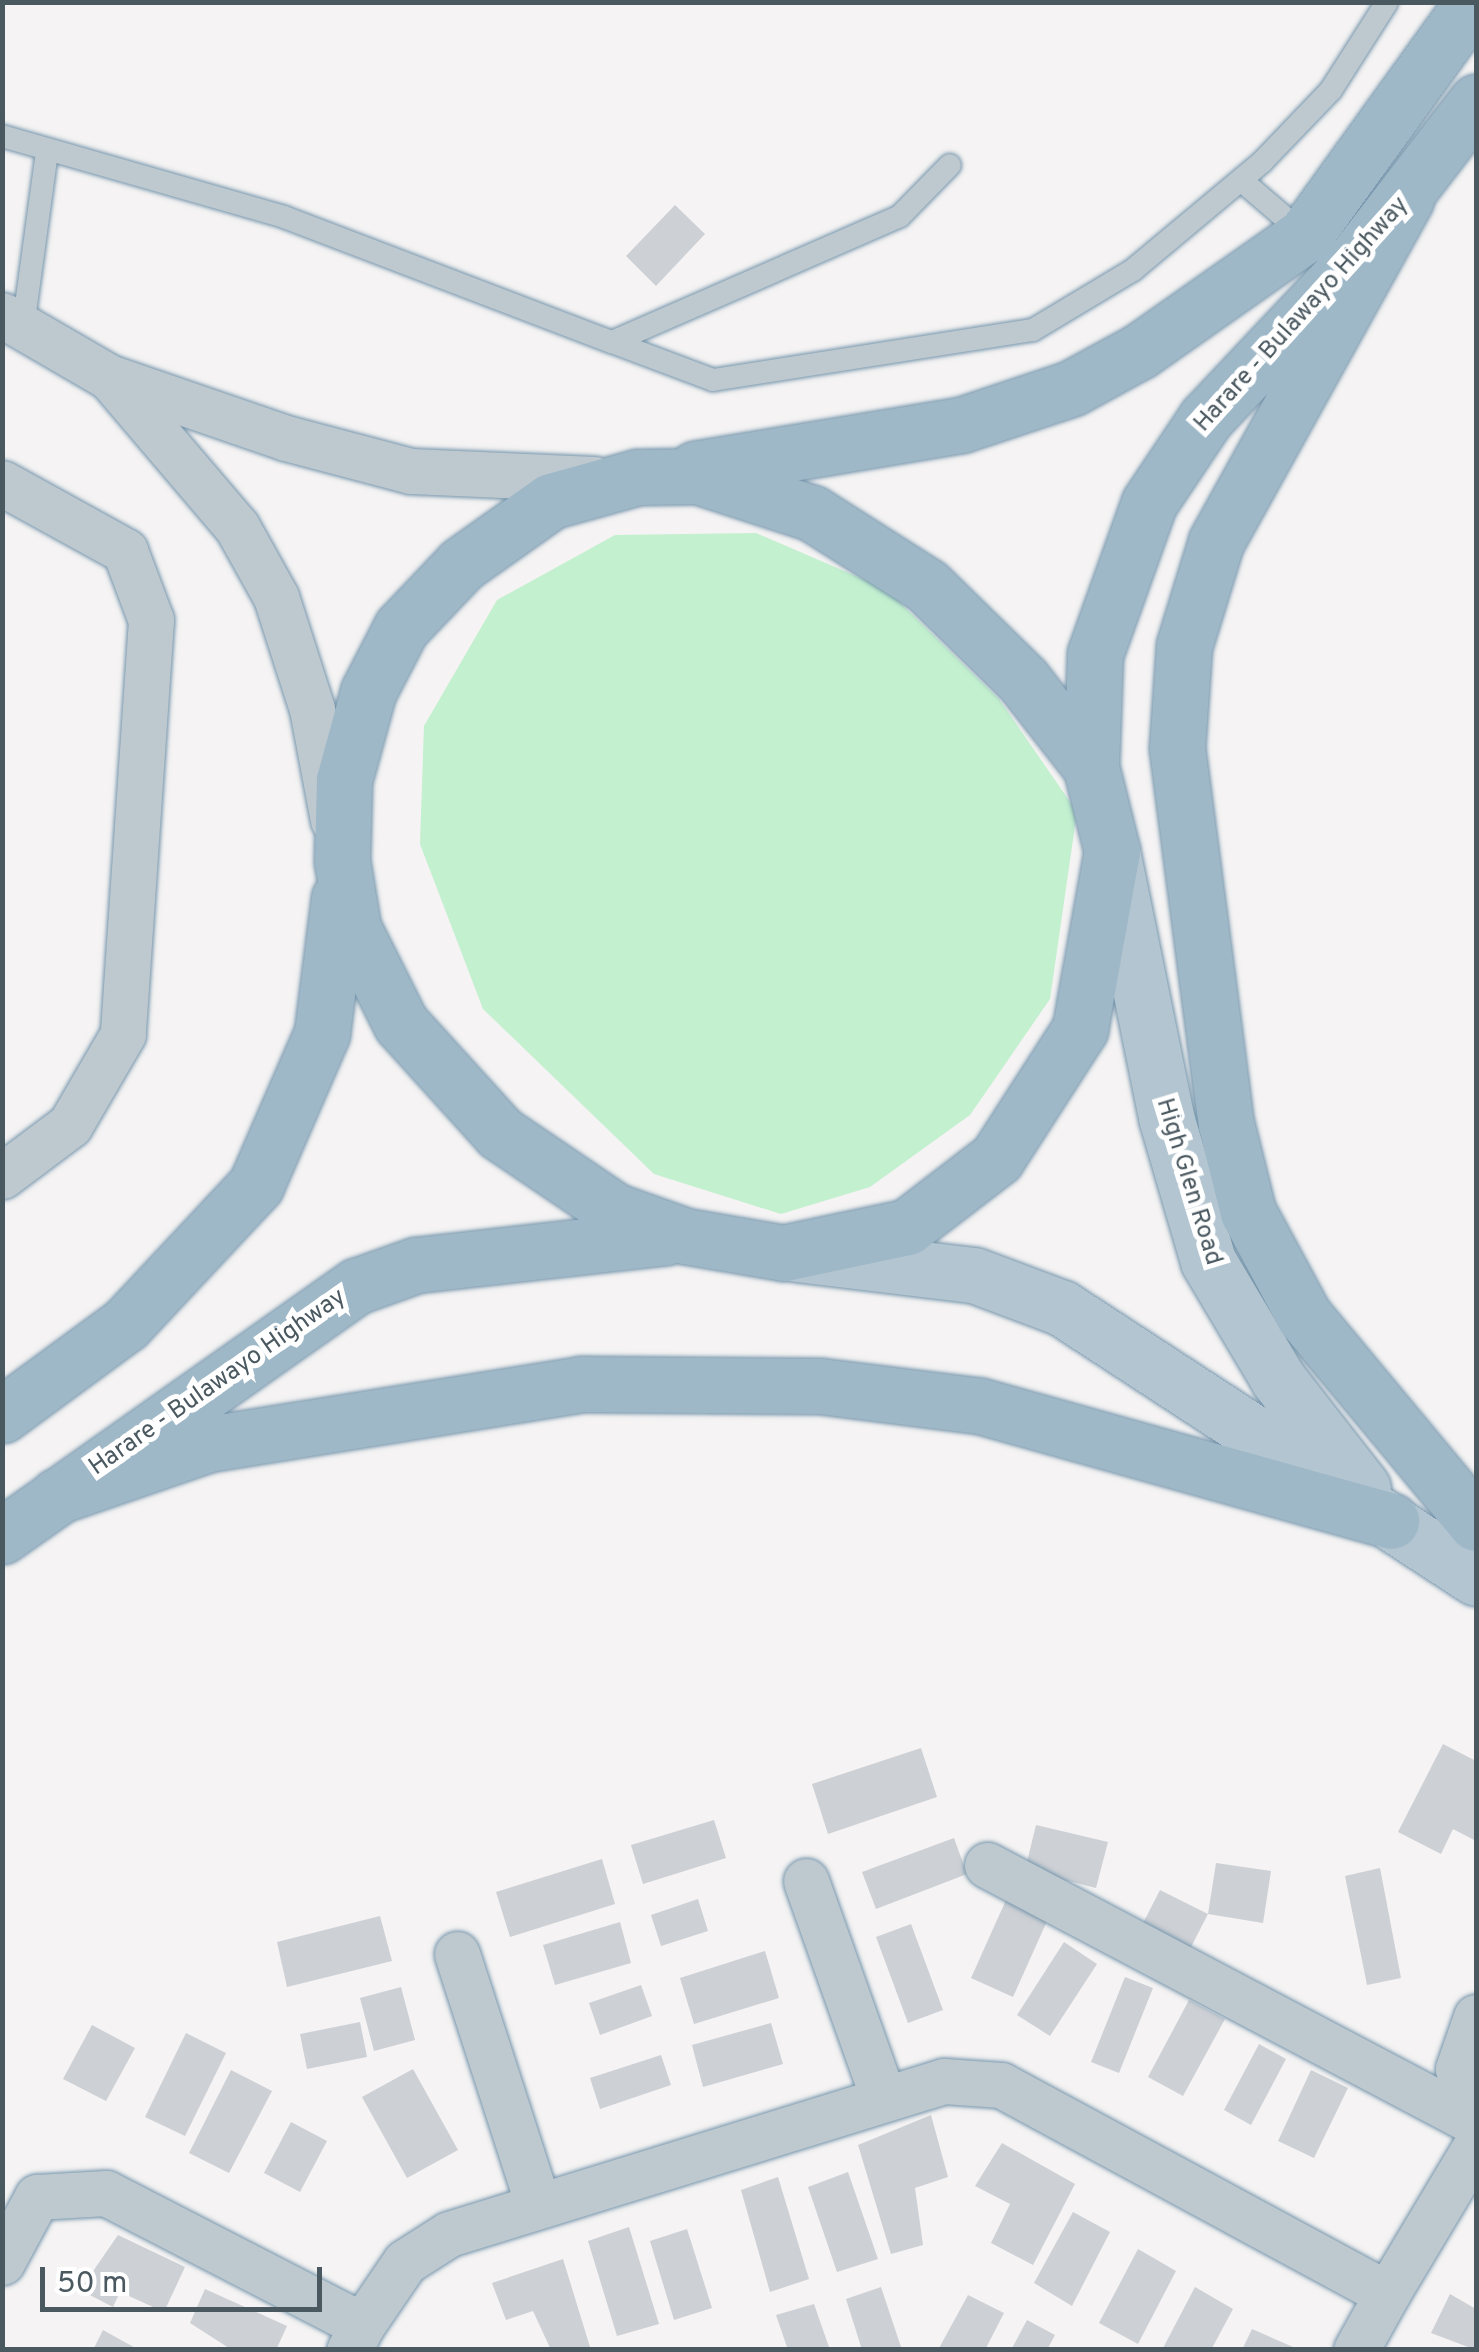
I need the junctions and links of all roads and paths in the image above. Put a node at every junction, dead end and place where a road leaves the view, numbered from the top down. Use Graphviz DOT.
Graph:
graph roads {
  1 [pos="1387,2"];
  2 [pos="1474,2"];
  3 [pos="1476,102"];
  4 [pos="2,136"];
  5 [pos="47,152"];
  6 [pos="950,165"];
  7 [pos="1240,180"];
  8 [pos="1406,200"];
  9 [pos="1305,235"];
  10 [pos="13,321"];
  11 [pos="612,342"];
  12 [pos="109,376"];
  13 [pos="633,478"];
  14 [pos="2,482"];
  15 [pos="1092,767"];
  16 [pos="1112,851"];
  17 [pos="342,862"];
  18 [pos="2,1176"];
  19 [pos="686,1236"];
  20 [pos="784,1253"];
  21 [pos="2,1415"];
  22 [pos="57,1496"];
  23 [pos="1391,1521"];
  24 [pos="1476,1523"];
  25 [pos="2,1536"];
  26 [pos="1476,1578"];
  27 [pos="986,1865"];
  28 [pos="806,1881"];
  29 [pos="458,1954"];
  30 [pos="1476,2016"];
  31 [pos="882,2094"];
  32 [pos="1476,2101"];
  33 [pos="1476,2124"];
  34 [pos="1476,2144"];
  35 [pos="20,2188"];
  36 [pos="538,2205"];
  37 [pos="2,2262"];
  38 [pos="1387,2294"];
  39 [pos="356,2337"];
  40 [pos="1356,2350"];
  1 -- 7 [label="lane"];
  2 -- 9 [label="highway, Harare - Bulawayo Highway"];
  3 -- 8 [label="highway, Harare - Bulawayo Highway"];
  4 -- 5 [label="lane"];
  5 -- 10 [label="lane"];
  5 -- 11 [label="lane"];
  6 -- 11 [label="lane"];
  7 -- 9 [label="lane"];
  7 -- 11 [label="lane"];
  8 -- 15 [label="highway, Harare - Bulawayo Highway"];
  8 -- 24 [label="highway"];
  9 -- 13 [label="highway, Harare - Bulawayo Highway"];
  10 -- 12 [label="street"];
  12 -- 13 [label="street"];
  12 -- 17 [label="street"];
  13 -- 15 [label="highway, Harare - Bulawayo Highway"];
  13 -- 17 [label="highway, Harare - Bulawayo Highway"];
  14 -- 18 [label="street"];
  15 -- 16 [label="highway, Harare - Bulawayo Highway"];
  16 -- 20 [label="highway, Harare - Bulawayo Highway"];
  16 -- 23 [label="main road, High Glen Road"];
  17 -- 19 [label="highway, Harare - Bulawayo Highway"];
  17 -- 21 [label="highway, Harare - Bulawayo Highway"];
  19 -- 20 [label="highway, Harare - Bulawayo Highway"];
  19 -- 22 [label="highway, Harare - Bulawayo Highway"];
  20 -- 23 [label="main road, High Glen Road"];
  22 -- 23 [label="highway"];
  22 -- 25 [label="highway, Harare - Bulawayo Highway"];
  23 -- 26 [label="main road, High Glen Road"];
  27 -- 33 [label="street"];
  28 -- 31 [label="street"];
  29 -- 36 [label="street"];
  30 -- 32 [label="street"];
  31 -- 36 [label="street"];
  31 -- 38 [label="street"];
  34 -- 38 [label="street"];
  35 -- 37 [label="street"];
  35 -- 39 [label="street"];
  36 -- 39 [label="street"];
  38 -- 40 [label="street"];
}
